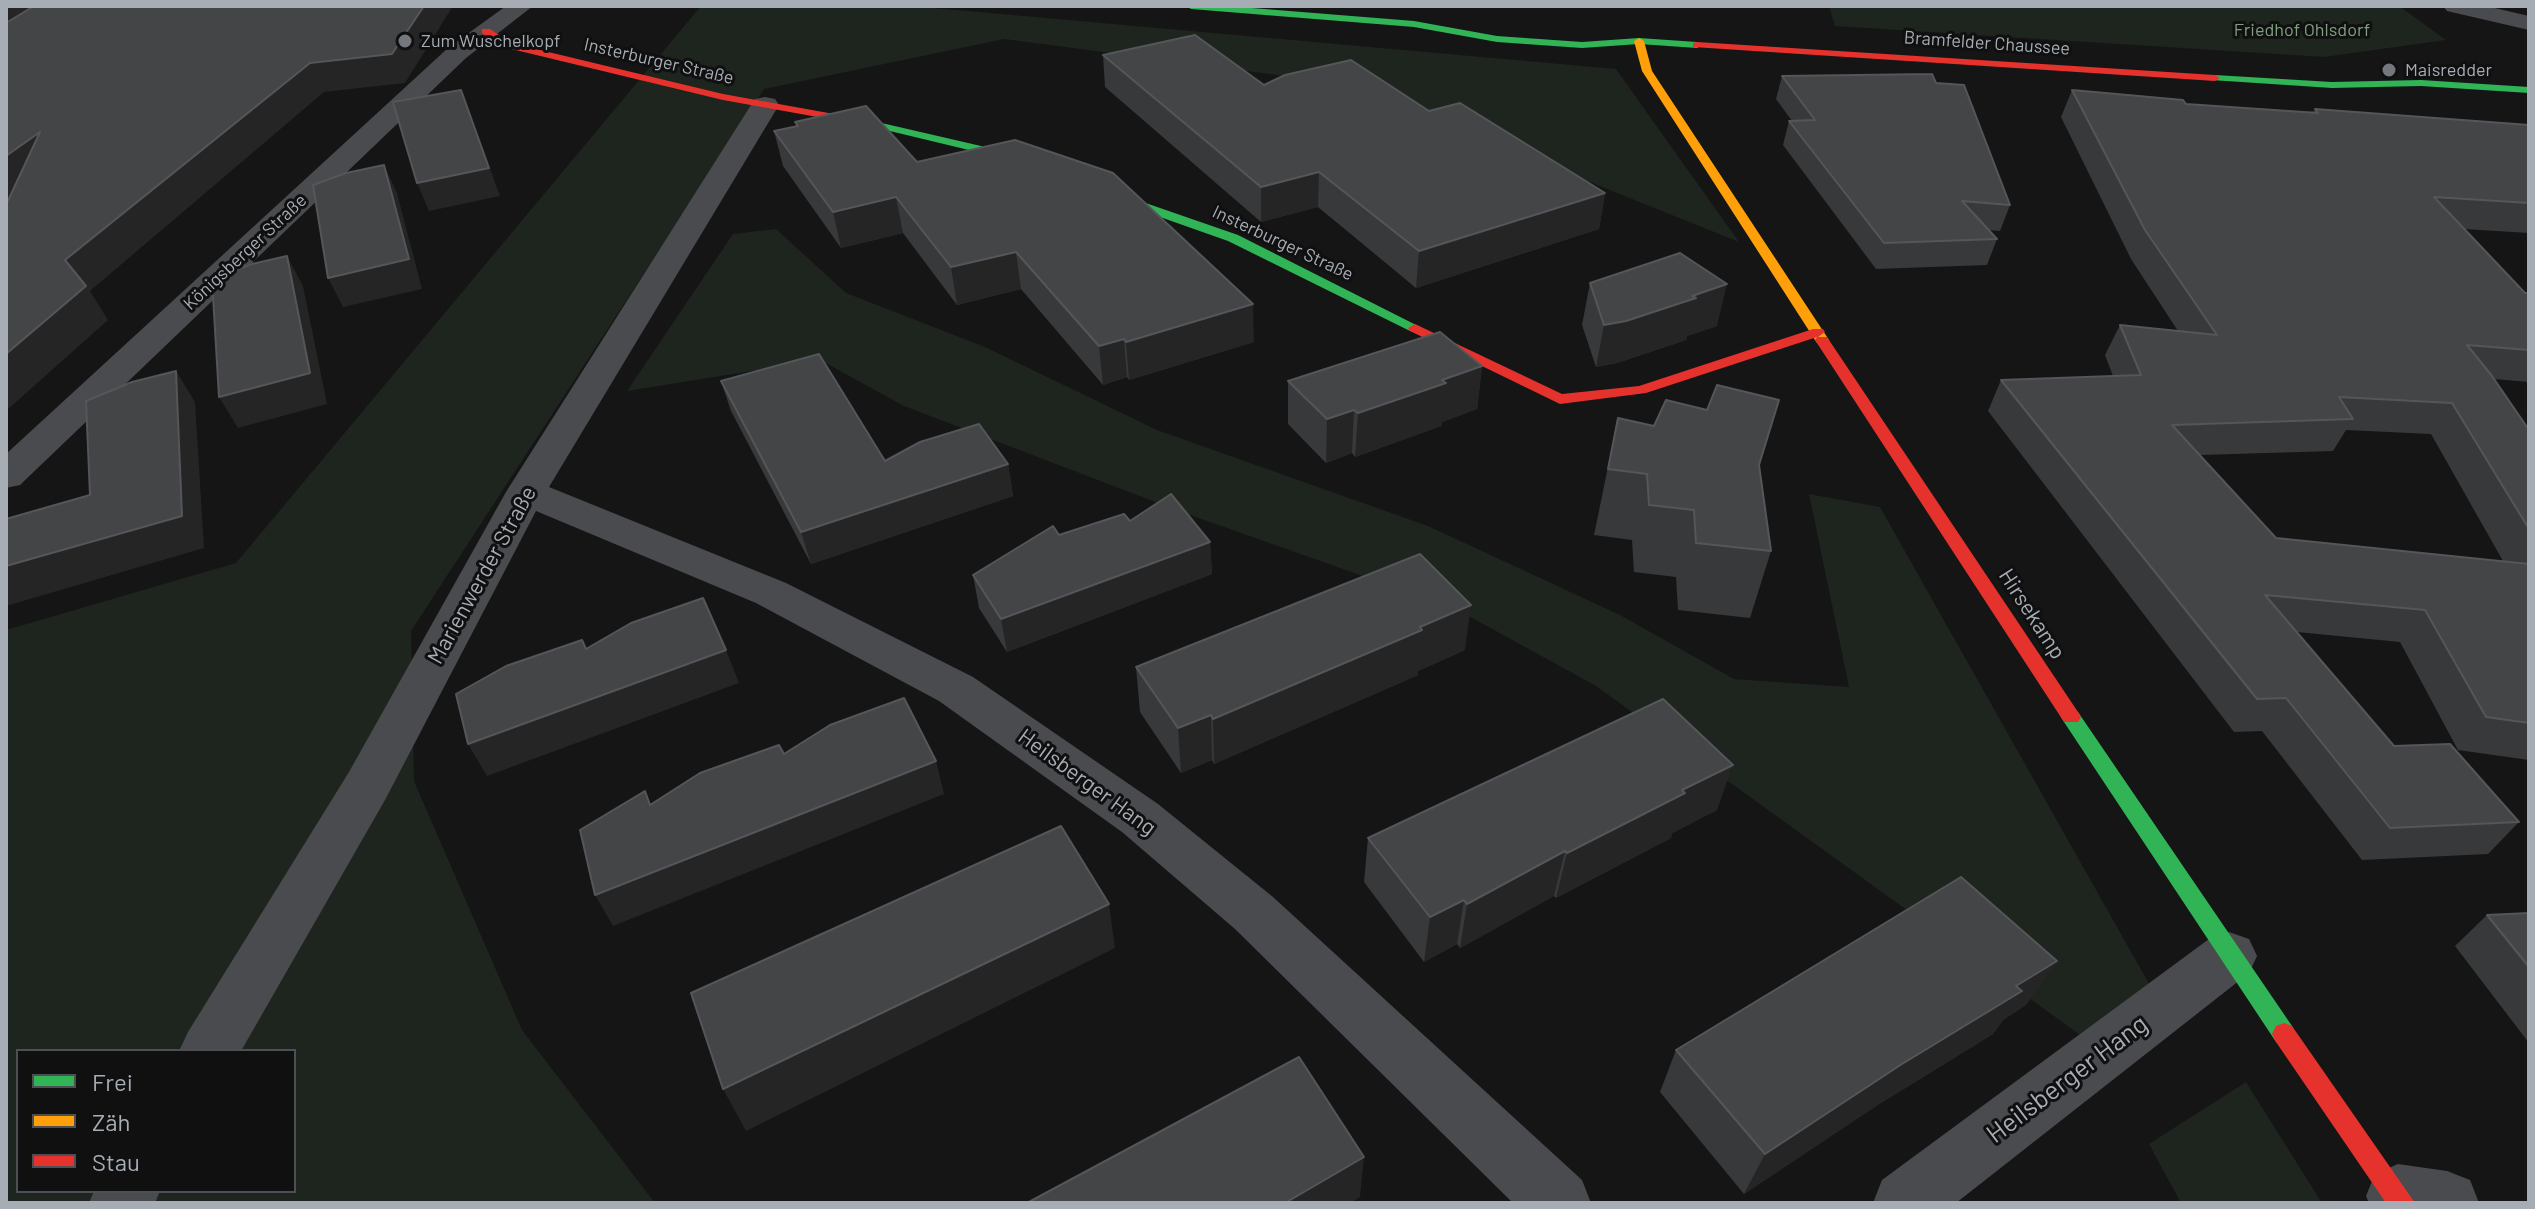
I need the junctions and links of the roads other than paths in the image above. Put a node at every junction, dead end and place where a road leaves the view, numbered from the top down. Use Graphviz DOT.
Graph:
graph roads {
  1 [pos="521,6"];
  2 [pos="1191,6"];
  3 [pos="2455,6"];
  4 [pos="489,18"];
  5 [pos="2529,23"];
  6 [pos="1639,41"];
  7 [pos="2332,85"];
  8 [pos="2529,90"];
  9 [pos="2417,101"];
  10 [pos="765,105"];
  11 [pos="1818,332"];
  12 [pos="6,476"];
  13 [pos="526,492"];
  14 [pos="2229,956"];
  15 [pos="210,1049"];
  16 [pos="2415,1201"];
  17 [pos="1559,1203"];
  18 [pos="1905,1203"];
  1 -- 4 [label="street, Königsberger Straße"];
  2 -- 6 [label="street, Bramfelder Chaussee"];
  3 -- 5 [label="street"];
  4 -- 10 [label="street, Insterburger Straße"];
  4 -- 12 [label="street, Königsberger Straße"];
  6 -- 7 [label="street, Bramfelder Chaussee"];
  6 -- 11 [label="street, Hirsekamp"];
  7 -- 8 [label="street, Bramfelder Chaussee"];
  7 -- 9 [label="street, Bramfelder Chaussee"];
  10 -- 11 [label="street, Insterburger Straße"];
  10 -- 13 [label="street, Marienwerder Straße"];
  11 -- 14 [label="street, Hirsekamp"];
  13 -- 15 [label="street, Marienwerder Straße"];
  13 -- 17 [label="street, Heilsberger Hang"];
  14 -- 16 [label="street, Hirsekamp"];
  14 -- 18 [label="street, Heilsberger Hang"];
}
